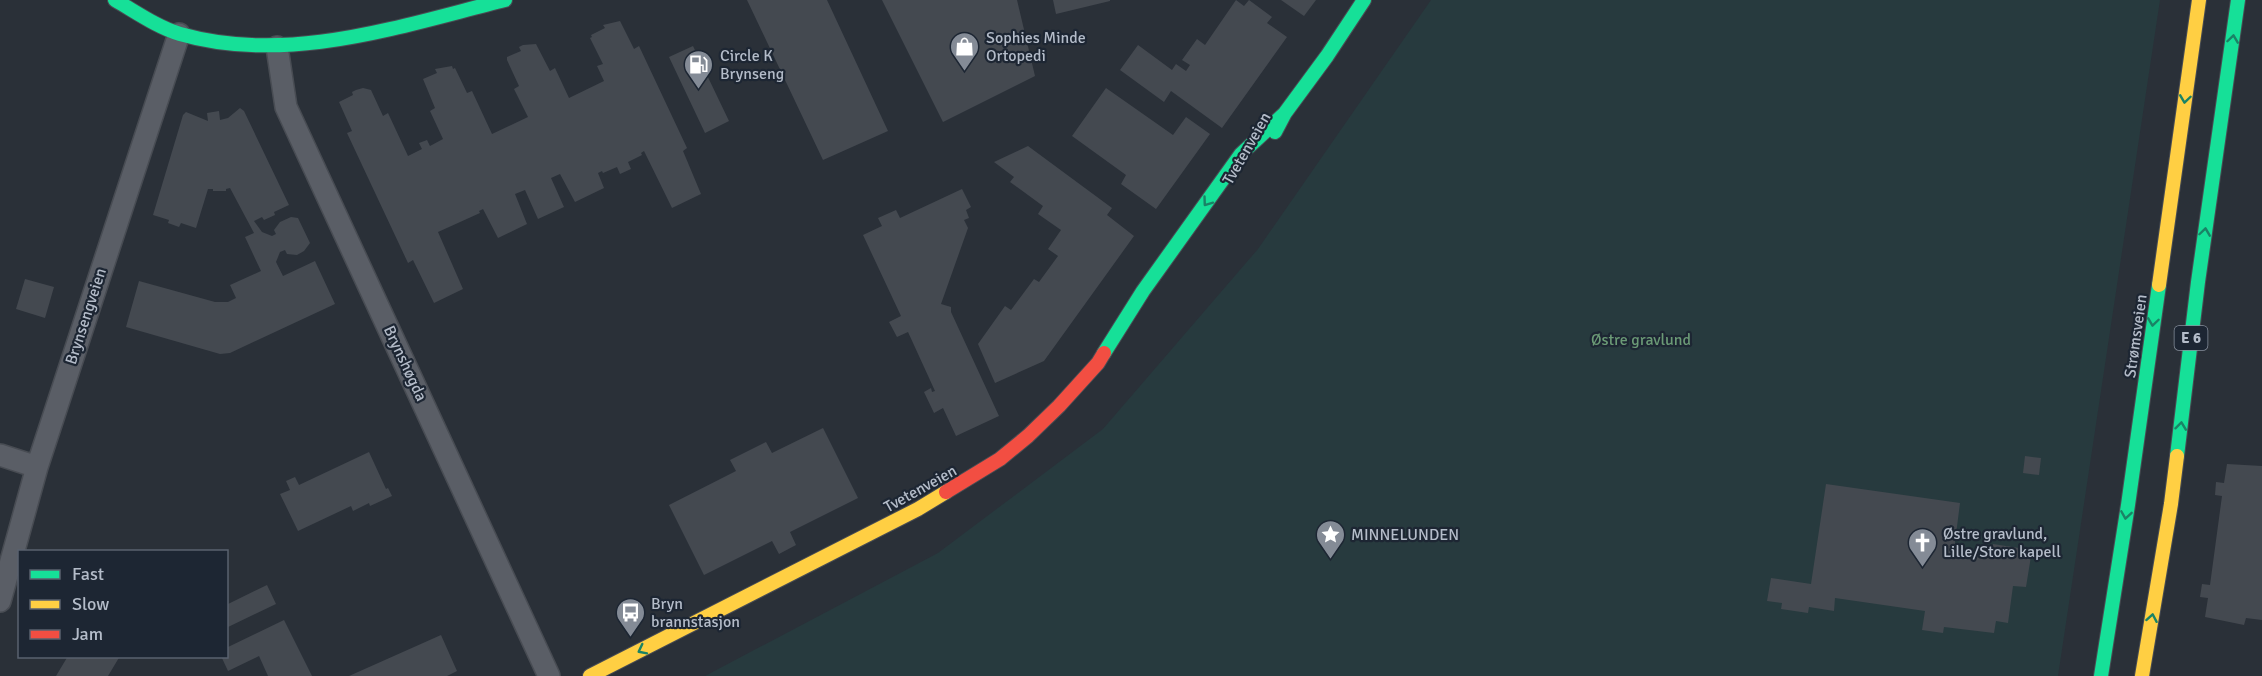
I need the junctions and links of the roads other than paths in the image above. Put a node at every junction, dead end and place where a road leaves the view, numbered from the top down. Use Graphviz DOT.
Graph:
graph roads {
  1 [pos="115,0"];
  2 [pos="505,0"];
  3 [pos="1364,0"];
  4 [pos="1379,0"];
  5 [pos="2199,0"];
  6 [pos="2238,0"];
  7 [pos="179,34"];
  8 [pos="277,47"];
  9 [pos="1327,56"];
  10 [pos="1285,113"];
  11 [pos="1266,149"];
  12 [pos="1130,339"];
  13 [pos="1098,363"];
  14 [pos="0,455"];
  15 [pos="37,467"];
  16 [pos="0,601"];
  17 [pos="731,605"];
  18 [pos="658,657"];
  19 [pos="549,676"];
  20 [pos="590,676"];
  21 [pos="2101,676"];
  22 [pos="2142,676"];
  1 -- 7 [label="main road"];
  2 -- 8 [label="main road"];
  3 -- 9 [label="main road, Tvetenveien"];
  4 -- 9 [label="main road, Tvetenveien"];
  5 -- 21 [label="main road, Strømsveien / E 6, one-way"];
  22 -- 6 [label="main road, E 6, one-way"];
  7 -- 8 [label="main road"];
  7 -- 15 [label="street, Brynsengveien"];
  8 -- 19 [label="street, Brynshøgda"];
  9 -- 10 [label="main road, Tvetenveien"];
  10 -- 11 [label="main road, Tvetenveien"];
  10 -- 13 [label="main road, Tvetenveien, one-way"];
  12 -- 13 [label="main road, Tvetenveien"];
  13 -- 17 [label="main road, Tvetenveien"];
  14 -- 15 [label="street"];
  15 -- 16 [label="street, Brynsengveien"];
  17 -- 18 [label="main road, Tvetenveien"];
  17 -- 20 [label="main road, Tvetenveien, one-way"];
}
